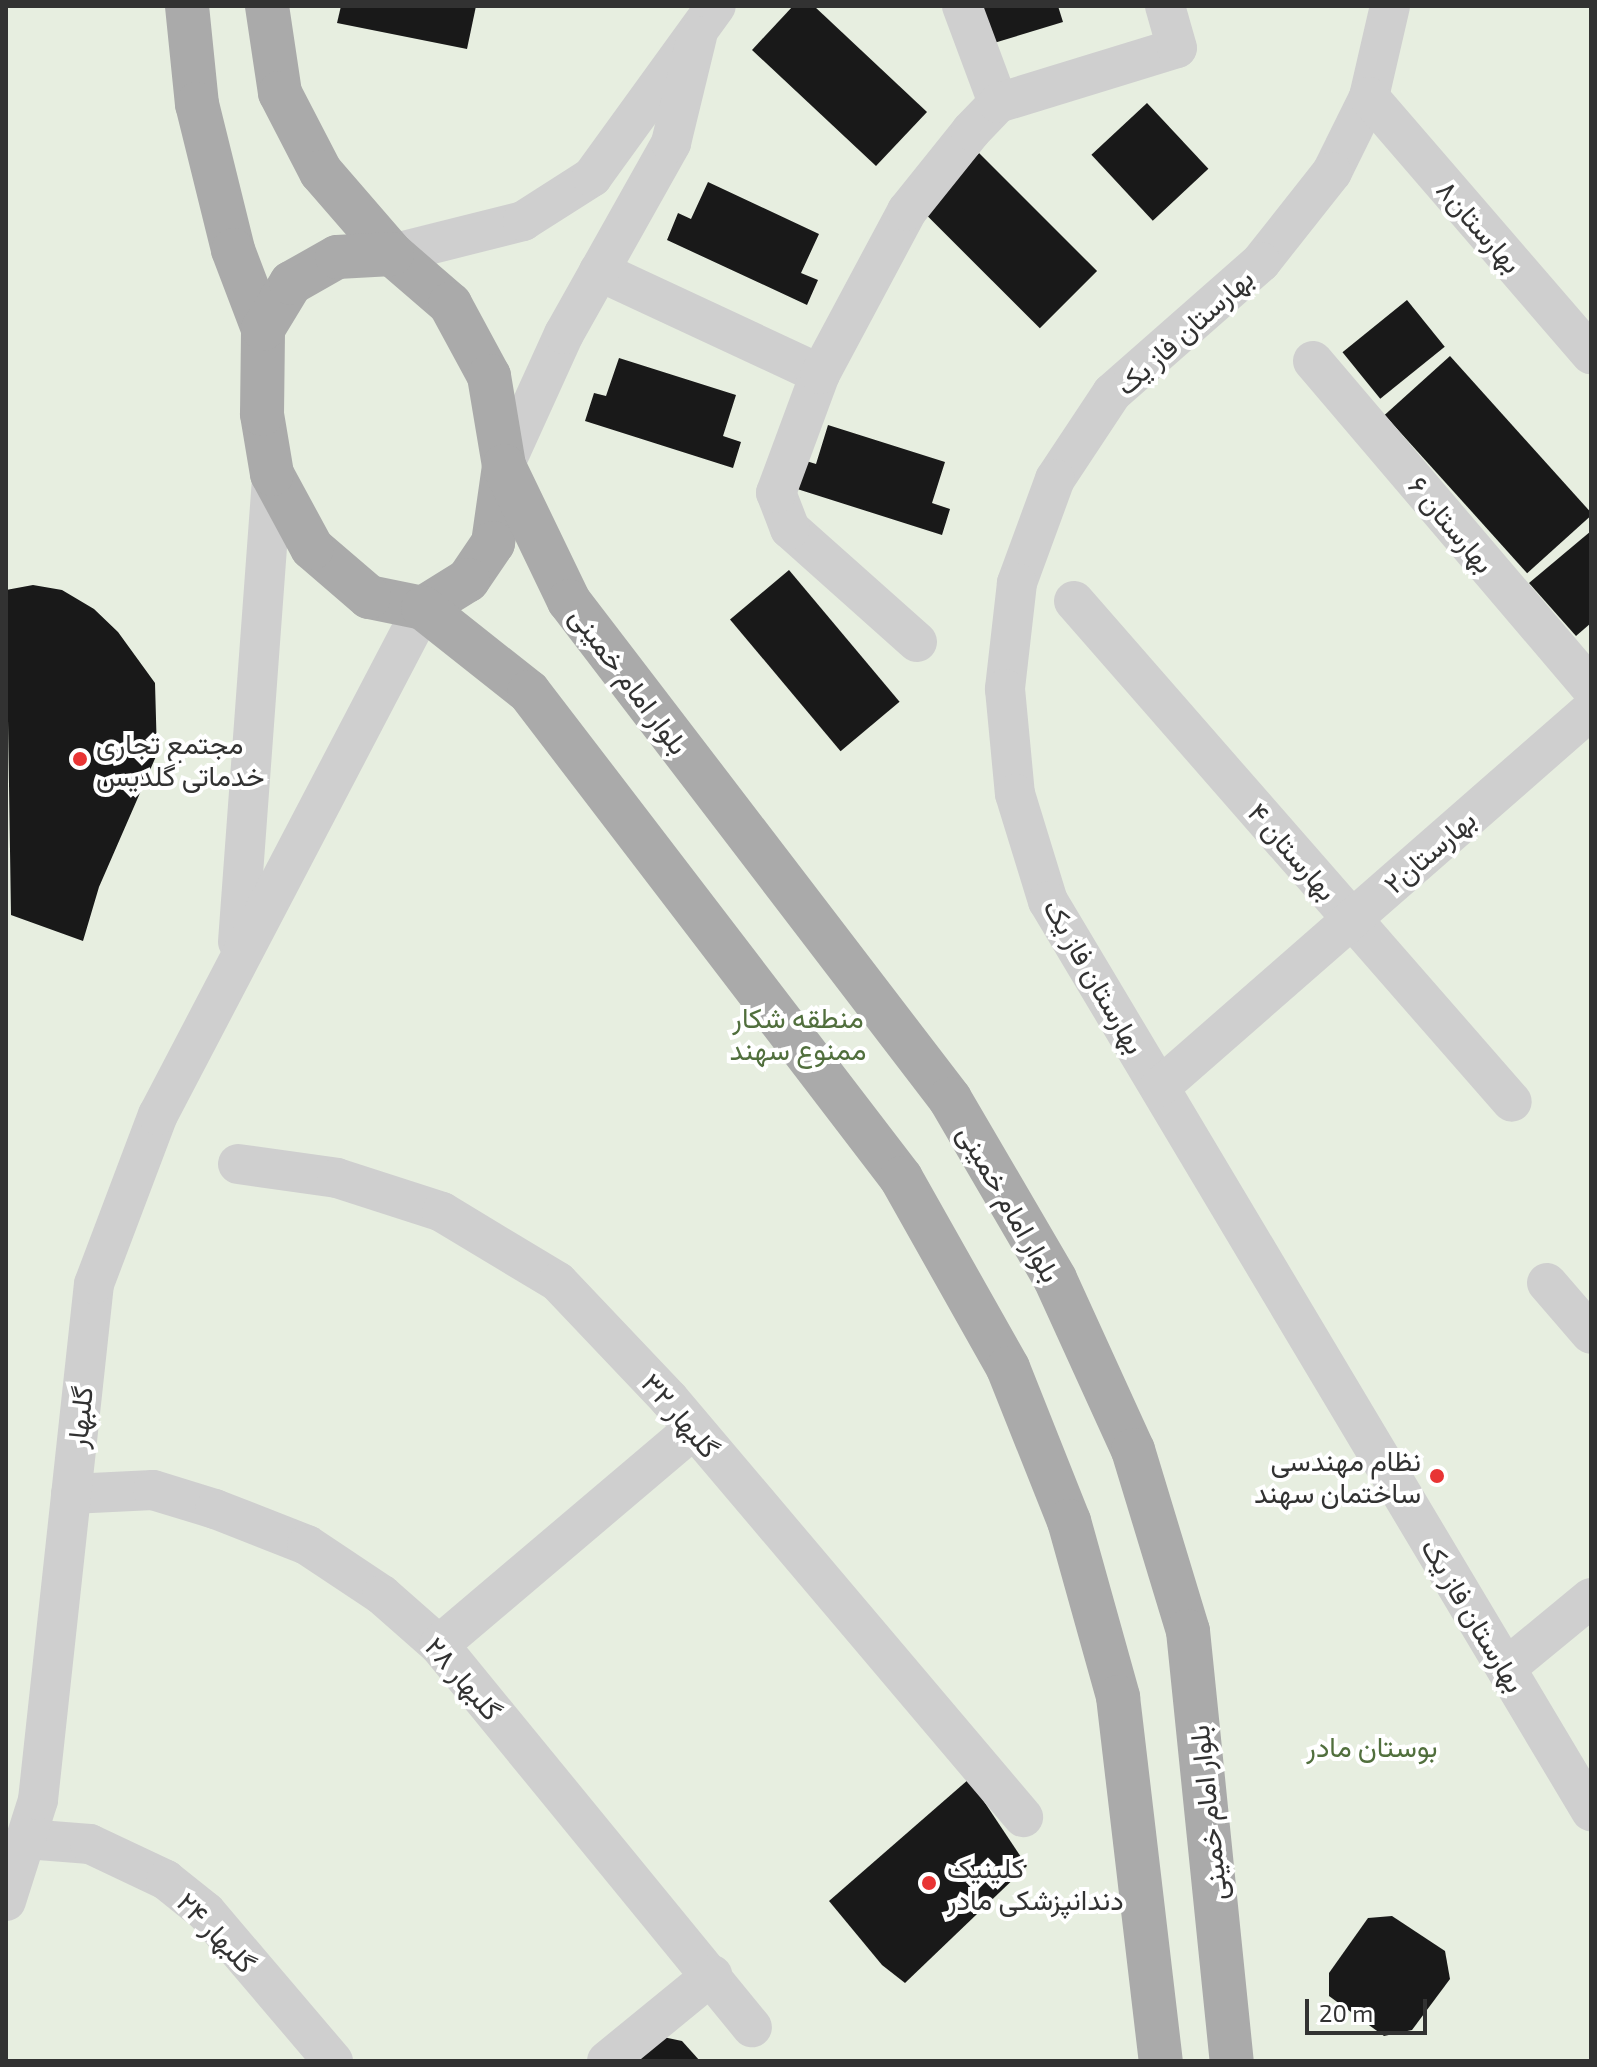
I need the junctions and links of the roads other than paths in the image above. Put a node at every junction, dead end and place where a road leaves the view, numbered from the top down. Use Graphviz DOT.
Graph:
graph roads {
  1 [pos="187,6"];
  2 [pos="267,6"];
  3 [pos="962,6"];
  4 [pos="1165,6"];
  5 [pos="1390,6"];
  6 [pos="707,21"];
  7 [pos="1369,97"];
  8 [pos="998,103"];
  9 [pos="392,254"];
  10 [pos="599,271"];
  11 [pos="263,329"];
  12 [pos="1591,354"];
  13 [pos="1313,361"];
  14 [pos="820,374"];
  15 [pos="504,466"];
  16 [pos="272,474"];
  17 [pos="1074,601"];
  18 [pos="423,608"];
  19 [pos="917,642"];
  20 [pos="1591,688"];
  21 [pos="1591,710"];
  22 [pos="1352,918"];
  23 [pos="237,958"];
  24 [pos="1160,1087"];
  25 [pos="1512,1102"];
  26 [pos="238,1164"];
  27 [pos="1547,1283"];
  28 [pos="1591,1334"];
  29 [pos="694,1429"];
  30 [pos="71,1494"];
  31 [pos="1591,1598"];
  32 [pos="439,1645"];
  33 [pos="1506,1668"];
  34 [pos="1591,1811"];
  35 [pos="1023,1817"];
  36 [pos="26,1839"];
  37 [pos="6,1901"];
  38 [pos="712,1975"];
  39 [pos="752,2027"];
  40 [pos="333,2061"];
  41 [pos="607,2061"];
  42 [pos="1161,2061"];
  43 [pos="1232,2061"];
  1 -- 11 [label="main road"];
  2 -- 9 [label="main road"];
  3 -- 8 [label="street"];
  4 -- 8 [label="street"];
  5 -- 7 [label="street, بهارستان فاز یک"];
  6 -- 9 [label="street"];
  6 -- 10 [label="street"];
  7 -- 12 [label="street, بهارستان۸"];
  7 -- 24 [label="street, بهارستان فاز یک"];
  8 -- 14 [label="street"];
  9 -- 11 [label="main road"];
  9 -- 15 [label="main road"];
  10 -- 14 [label="street"];
  10 -- 15 [label="street"];
  11 -- 16 [label="main road"];
  13 -- 20 [label="street, بهارستان ۶"];
  14 -- 19 [label="street"];
  15 -- 18 [label="main road"];
  15 -- 43 [label="main road, بلوار امام خمینی"];
  16 -- 18 [label="main road"];
  16 -- 23 [label="street"];
  17 -- 22 [label="street, بهارستان ۴"];
  18 -- 23 [label="street, گلبهار"];
  18 -- 42 [label="main road"];
  21 -- 22 [label="street, بهارستان۲"];
  22 -- 24 [label="street, بهارستان۲"];
  22 -- 25 [label="street, بهارستان ۴"];
  23 -- 30 [label="street, گلبهار"];
  24 -- 33 [label="street, بهارستان فاز یک"];
  26 -- 29 [label="street, گلبهار ۳۲"];
  27 -- 28 [label="street"];
  29 -- 32 [label="street"];
  29 -- 35 [label="street, گلبهار ۳۲"];
  30 -- 32 [label="street, گلبهار ۲۸"];
  30 -- 36 [label="street, گلبهار"];
  31 -- 33 [label="street"];
  32 -- 38 [label="street, گلبهار ۲۸"];
  33 -- 34 [label="street, بهارستان فاز یک"];
  36 -- 37 [label="street, گلبهار"];
  36 -- 40 [label="street, گلبهار ۲۴"];
  38 -- 39 [label="street, گلبهار ۲۸"];
  38 -- 41 [label="street"];
}
